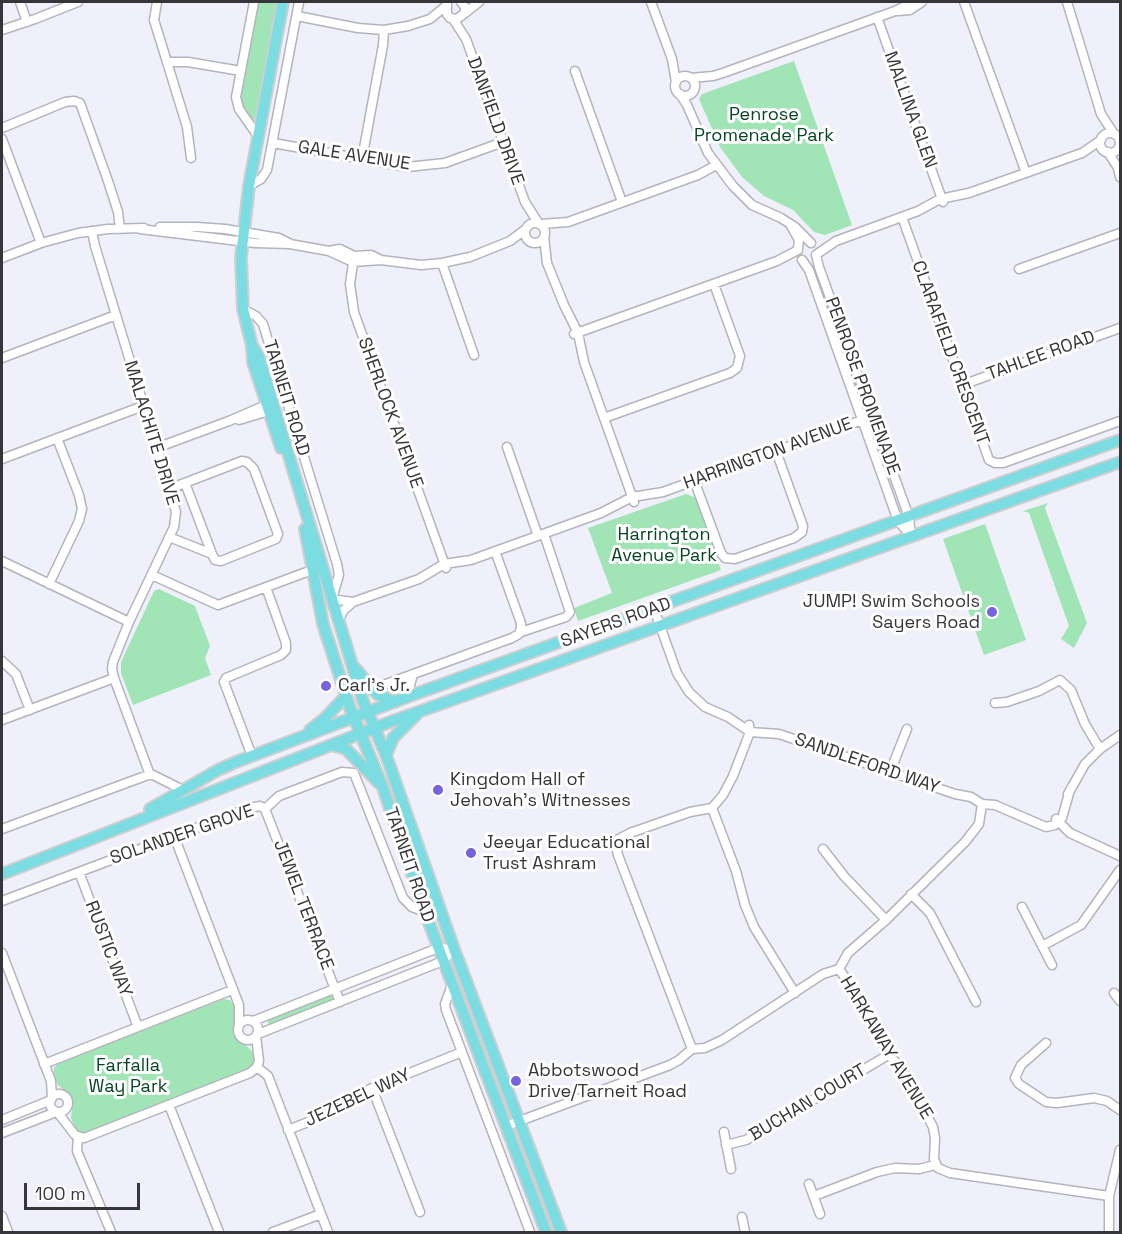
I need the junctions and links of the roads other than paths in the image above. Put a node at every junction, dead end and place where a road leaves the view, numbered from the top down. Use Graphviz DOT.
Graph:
graph roads {
  1 [pos="20,2"];
  2 [pos="78,2"];
  3 [pos="158,2"];
  4 [pos="254,2"];
  5 [pos="283,2"];
  6 [pos="299,2"];
  7 [pos="461,2"];
  8 [pos="479,2"];
  9 [pos="651,2"];
  10 [pos="913,2"];
  11 [pos="922,2"];
  12 [pos="964,2"];
  13 [pos="1066,2"];
  14 [pos="448,3"];
  15 [pos="895,11"];
  16 [pos="464,13"];
  17 [pos="297,16"];
  18 [pos="877,17"];
  19 [pos="430,18"];
  20 [pos="453,19"];
  21 [pos="27,22"];
  22 [pos="2,30"];
  23 [pos="384,30"];
  24 [pos="466,39"];
  25 [pos="672,59"];
  26 [pos="167,62"];
  27 [pos="575,70"];
  28 [pos="241,71"];
  29 [pos="713,76"];
  30 [pos="690,77"];
  31 [pos="676,82"];
  32 [pos="694,90"];
  33 [pos="680,94"];
  34 [pos="1101,114"];
  35 [pos="692,116"];
  36 [pos="2,128"];
  37 [pos="1116,134"];
  38 [pos="258,136"];
  39 [pos="2,139"];
  40 [pos="1101,139"];
  41 [pos="273,142"];
  42 [pos="503,142"];
  43 [pos="1119,146"];
  44 [pos="1107,152"];
  45 [pos="1082,153"];
  46 [pos="190,158"];
  47 [pos="362,159"];
  48 [pos="716,165"];
  49 [pos="1026,172"];
  50 [pos="1119,172"];
  51 [pos="249,186"];
  52 [pos="942,200"];
  53 [pos="525,202"];
  54 [pos="622,202"];
  55 [pos="902,217"];
  56 [pos="568,222"];
  57 [pos="540,224"];
  58 [pos="790,224"];
  59 [pos="120,229"];
  60 [pos="527,229"];
  61 [pos="92,231"];
  62 [pos="1120,233"];
  63 [pos="242,237"];
  64 [pos="544,237"];
  65 [pos="836,240"];
  66 [pos="532,242"];
  67 [pos="41,243"];
  68 [pos="812,243"];
  69 [pos="501,245"];
  70 [pos="798,249"];
  71 [pos="817,254"];
  72 [pos="2,258"];
  73 [pos="354,259"];
  74 [pos="802,260"];
  75 [pos="777,261"];
  76 [pos="442,263"];
  77 [pos="547,263"];
  78 [pos="1019,269"];
  79 [pos="714,284"];
  80 [pos="243,309"];
  81 [pos="116,315"];
  82 [pos="1120,328"];
  83 [pos="576,333"];
  84 [pos="474,355"];
  85 [pos="2,358"];
  86 [pos="962,385"];
  87 [pos="143,406"];
  88 [pos="270,407"];
  89 [pos="873,416"];
  90 [pos="604,418"];
  91 [pos="862,420"];
  92 [pos="1120,421"];
  93 [pos="57,438"];
  94 [pos="1120,440"];
  95 [pos="507,447"];
  96 [pos="156,448"];
  97 [pos="776,451"];
  98 [pos="2,459"];
  99 [pos="1120,462"];
  100 [pos="694,480"];
  101 [pos="185,483"];
  102 [pos="169,489"];
  103 [pos="298,490"];
  104 [pos="633,500"];
  105 [pos="909,517"];
  106 [pos="898,521"];
  107 [pos="541,535"];
  108 [pos="911,536"];
  109 [pos="169,537"];
  110 [pos="495,551"];
  111 [pos="212,554"];
  112 [pos="2,561"];
  113 [pos="445,566"];
  114 [pos="312,570"];
  115 [pos="152,575"];
  116 [pos="50,584"];
  117 [pos="266,587"];
  118 [pos="332,598"];
  119 [pos="353,602"];
  120 [pos="654,609"];
  121 [pos="338,620"];
  122 [pos="129,622"];
  123 [pos="660,625"];
  124 [pos="520,632"];
  125 [pos="2,661"];
  126 [pos="352,666"];
  127 [pos="413,674"];
  128 [pos="114,678"];
  129 [pos="386,684"];
  130 [pos="346,696"];
  131 [pos="408,698"];
  132 [pos="395,702"];
  133 [pos="995,703"];
  134 [pos="30,710"];
  135 [pos="367,712"];
  136 [pos="420,712"];
  137 [pos="354,717"];
  138 [pos="2,720"];
  139 [pos="375,728"];
  140 [pos="748,729"];
  141 [pos="907,729"];
  142 [pos="362,734"];
  143 [pos="1120,735"];
  144 [pos="300,738"];
  145 [pos="332,745"];
  146 [pos="1100,749"];
  147 [pos="386,755"];
  148 [pos="252,756"];
  149 [pos="890,772"];
  150 [pos="150,775"];
  151 [pos="383,788"];
  152 [pos="183,790"];
  153 [pos="712,808"];
  154 [pos="981,808"];
  155 [pos="266,809"];
  156 [pos="1058,821"];
  157 [pos="122,826"];
  158 [pos="2,829"];
  159 [pos="174,836"];
  160 [pos="64,849"];
  161 [pos="823,849"];
  162 [pos="1120,856"];
  163 [pos="2,867"];
  164 [pos="1120,870"];
  165 [pos="79,872"];
  166 [pos="2,874"];
  167 [pos="911,894"];
  168 [pos="2,901"];
  169 [pos="1022,907"];
  170 [pos="425,912"];
  171 [pos="886,920"];
  172 [pos="1042,946"];
  173 [pos="438,948"];
  174 [pos="454,949"];
  175 [pos="2,952"];
  176 [pos="443,961"];
  177 [pos="1052,965"];
  178 [pos="839,969"];
  179 [pos="452,985"];
  180 [pos="335,989"];
  181 [pos="232,990"];
  182 [pos="795,993"];
  183 [pos="1114,993"];
  184 [pos="1120,1001"];
  185 [pos="340,1002"];
  186 [pos="976,1002"];
  187 [pos="238,1005"];
  188 [pos="253,1020"];
  189 [pos="239,1026"];
  190 [pos="138,1027"];
  191 [pos="257,1035"];
  192 [pos="243,1039"];
  193 [pos="1046,1043"];
  194 [pos="692,1049"];
  195 [pos="462,1052"];
  196 [pos="258,1055"];
  197 [pos="888,1055"];
  198 [pos="44,1064"];
  199 [pos="256,1069"];
  200 [pos="51,1081"];
  201 [pos="372,1088"];
  202 [pos="63,1095"];
  203 [pos="51,1099"];
  204 [pos="169,1105"];
  205 [pos="68,1108"];
  206 [pos="1120,1110"];
  207 [pos="57,1112"];
  208 [pos="2,1120"];
  209 [pos="519,1121"];
  210 [pos="69,1126"];
  211 [pos="506,1126"];
  212 [pos="288,1130"];
  213 [pos="724,1132"];
  214 [pos="2,1133"];
  215 [pos="81,1138"];
  216 [pos="726,1145"];
  217 [pos="1120,1150"];
  218 [pos="935,1165"];
  219 [pos="731,1169"];
  220 [pos="809,1184"];
  221 [pos="547,1194"];
  222 [pos="814,1196"];
  223 [pos="1109,1196"];
  224 [pos="420,1212"];
  225 [pos="321,1214"];
  226 [pos="820,1214"];
  227 [pos="2,1216"];
  228 [pos="742,1217"];
  229 [pos="8,1233"];
  230 [pos="111,1233"];
  231 [pos="219,1233"];
  232 [pos="273,1233"];
  233 [pos="328,1233"];
  234 [pos="530,1233"];
  235 [pos="546,1233"];
  236 [pos="555,1233"];
  237 [pos="561,1233"];
  238 [pos="745,1233"];
  239 [pos="1109,1233"];
  1 -- 21 [label="street"];
  2 -- 21 [label="street"];
  3 -- 26 [label="street"];
  4 -- 28 [label="street"];
  5 -- 38 [label="main road, TARNEIT ROAD"];
  6 -- 17 [label="street"];
  7 -- 16 [label="street, DANFIELD DRIVE"];
  8 -- 16 [label="street"];
  9 -- 25 [label="street"];
  10 -- 15 [label="street"];
  11 -- 15 [label="street"];
  12 -- 49 [label="street"];
  13 -- 34 [label="street"];
  14 -- 19 [label="street"];
  14 -- 20 [label="street, DANFIELD DRIVE"];
  15 -- 18 [label="street"];
  16 -- 20 [label="street"];
  16 -- 24 [label="street, DANFIELD DRIVE"];
  17 -- 23 [label="street"];
  17 -- 41 [label="street"];
  18 -- 29 [label="street"];
  18 -- 52 [label="street, MALLINA GLEN"];
  19 -- 20 [label="street"];
  19 -- 23 [label="street"];
  20 -- 24 [label="street, DANFIELD DRIVE"];
  21 -- 22 [label="street"];
  23 -- 47 [label="street"];
  24 -- 42 [label="street, DANFIELD DRIVE"];
  25 -- 30 [label="street"];
  25 -- 31 [label="street"];
  26 -- 28 [label="street"];
  26 -- 46 [label="street"];
  27 -- 54 [label="street"];
  28 -- 38 [label="street"];
  29 -- 30 [label="street"];
  29 -- 32 [label="street"];
  30 -- 31 [label="street"];
  30 -- 32 [label="street"];
  31 -- 33 [label="street"];
  32 -- 33 [label="street"];
  32 -- 35 [label="street"];
  33 -- 35 [label="street"];
  34 -- 37 [label="street"];
  34 -- 40 [label="street"];
  35 -- 48 [label="street"];
  36 -- 59 [label="street"];
  37 -- 40 [label="street"];
  37 -- 43 [label="street"];
  38 -- 51 [label="main road, TARNEIT ROAD"];
  39 -- 67 [label="street"];
  40 -- 44 [label="street"];
  40 -- 45 [label="street"];
  41 -- 47 [label="street, GALE AVENUE"];
  41 -- 51 [label="street"];
  42 -- 47 [label="street, GALE AVENUE"];
  42 -- 53 [label="street, DANFIELD DRIVE"];
  43 -- 44 [label="street"];
  43 -- 50 [label="street"];
  44 -- 45 [label="street"];
  44 -- 50 [label="street"];
  45 -- 49 [label="street"];
  48 -- 54 [label="street"];
  48 -- 58 [label="street"];
  49 -- 52 [label="street"];
  51 -- 63 [label="main road, TARNEIT ROAD"];
  52 -- 55 [label="street"];
  53 -- 57 [label="street, DANFIELD DRIVE"];
  53 -- 60 [label="street, DANFIELD DRIVE"];
  54 -- 56 [label="street"];
  55 -- 65 [label="street"];
  55 -- 86 [label="street, CLARAFIELD CRESCENT"];
  56 -- 57 [label="street"];
  56 -- 64 [label="street"];
  57 -- 60 [label="street"];
  57 -- 64 [label="street"];
  58 -- 68 [label="street"];
  58 -- 70 [label="street"];
  59 -- 61 [label="street"];
  59 -- 63 [label="street"];
  60 -- 66 [label="street"];
  60 -- 69 [label="street"];
  61 -- 67 [label="street"];
  61 -- 81 [label="street, MALACHITE DRIVE"];
  62 -- 78 [label="street"];
  63 -- 73 [label="street"];
  63 -- 80 [label="main road, TARNEIT ROAD"];
  64 -- 66 [label="street"];
  64 -- 77 [label="street"];
  65 -- 68 [label="street"];
  65 -- 71 [label="street"];
  66 -- 69 [label="street"];
  66 -- 77 [label="street"];
  67 -- 72 [label="street"];
  68 -- 70 [label="street"];
  68 -- 71 [label="street"];
  69 -- 76 [label="street"];
  70 -- 74 [label="street"];
  70 -- 75 [label="street"];
  71 -- 74 [label="street"];
  71 -- 89 [label="street, PENROSE PROMENADE"];
  73 -- 76 [label="street"];
  73 -- 113 [label="street, SHERLOCK AVENUE"];
  74 -- 75 [label="street"];
  74 -- 91 [label="street, PENROSE PROMENADE"];
  75 -- 79 [label="street"];
  76 -- 84 [label="street"];
  77 -- 83 [label="street"];
  79 -- 83 [label="street"];
  79 -- 90 [label="street"];
  80 -- 88 [label="main road, TARNEIT ROAD"];
  80 -- 118 [label="street, TARNEIT ROAD"];
  81 -- 85 [label="street"];
  81 -- 87 [label="street, MALACHITE DRIVE"];
  82 -- 86 [label="street, TAHLEE ROAD"];
  83 -- 90 [label="street"];
  86 -- 92 [label="street, CLARAFIELD CRESCENT"];
  87 -- 93 [label="street"];
  87 -- 96 [label="street, MALACHITE DRIVE"];
  88 -- 96 [label="street"];
  88 -- 103 [label="main road, TARNEIT ROAD"];
  89 -- 91 [label="street, HARRINGTON AVENUE"];
  89 -- 105 [label="street, PENROSE PROMENADE"];
  90 -- 104 [label="street"];
  91 -- 97 [label="street, HARRINGTON AVENUE"];
  91 -- 106 [label="street, PENROSE PROMENADE"];
  93 -- 98 [label="street"];
  93 -- 116 [label="street"];
  94 -- 105 [label="main road, SAYERS ROAD"];
  95 -- 107 [label="street"];
  96 -- 102 [label="street, MALACHITE DRIVE"];
  97 -- 100 [label="street, HARRINGTON AVENUE"];
  97 -- 100 [label="street"];
  99 -- 108 [label="main road, SAYERS ROAD"];
  100 -- 104 [label="street, HARRINGTON AVENUE"];
  101 -- 102 [label="street"];
  101 -- 111 [label="street"];
  101 -- 111 [label="street"];
  102 -- 109 [label="street, MALACHITE DRIVE"];
  103 -- 114 [label="main road, TARNEIT ROAD"];
  103 -- 118 [label="main road, TARNEIT ROAD"];
  104 -- 107 [label="street, HARRINGTON AVENUE"];
  105 -- 106 [label="main road, SAYERS ROAD"];
  105 -- 108 [label="street, PENROSE PROMENADE"];
  106 -- 108 [label="street"];
  106 -- 120 [label="main road, SAYERS ROAD"];
  107 -- 110 [label="street, HARRINGTON AVENUE"];
  107 -- 124 [label="street"];
  108 -- 123 [label="main road, SAYERS ROAD"];
  109 -- 111 [label="street"];
  109 -- 115 [label="street, MALACHITE DRIVE"];
  110 -- 113 [label="street, HARRINGTON AVENUE"];
  110 -- 124 [label="street"];
  112 -- 116 [label="street"];
  113 -- 119 [label="street, HARRINGTON AVENUE"];
  114 -- 117 [label="street"];
  114 -- 130 [label="main road, TARNEIT ROAD"];
  115 -- 117 [label="street"];
  115 -- 122 [label="street, MALACHITE DRIVE"];
  116 -- 122 [label="street"];
  117 -- 148 [label="street"];
  118 -- 119 [label="street, HARRINGTON AVENUE"];
  118 -- 121 [label="main road, TARNEIT ROAD"];
  119 -- 121 [label="street"];
  120 -- 123 [label="street, SANDLEFORD WAY"];
  120 -- 131 [label="main road, SAYERS ROAD"];
  121 -- 126 [label="main road, TARNEIT ROAD"];
  122 -- 128 [label="street, MALACHITE DRIVE"];
  123 -- 136 [label="main road, SAYERS ROAD"];
  123 -- 140 [label="street, SANDLEFORD WAY"];
  124 -- 127 [label="street"];
  125 -- 134 [label="street"];
  126 -- 132 [label="main road"];
  126 -- 135 [label="main road, TARNEIT ROAD"];
  127 -- 129 [label="street"];
  127 -- 131 [label="street"];
  128 -- 134 [label="street"];
  128 -- 150 [label="street"];
  130 -- 137 [label="main road, TARNEIT ROAD"];
  130 -- 144 [label="main road"];
  131 -- 132 [label="main road, SAYERS ROAD"];
  132 -- 135 [label="main road, SAYERS ROAD"];
  133 -- 146 [label="street"];
  134 -- 138 [label="street"];
  135 -- 137 [label="main road, SAYERS ROAD"];
  135 -- 139 [label="main road, TARNEIT ROAD"];
  136 -- 139 [label="main road, SAYERS ROAD"];
  136 -- 147 [label="main road"];
  137 -- 142 [label="main road, TARNEIT ROAD"];
  137 -- 144 [label="main road, SAYERS ROAD"];
  139 -- 142 [label="main road, SAYERS ROAD"];
  139 -- 147 [label="main road, TARNEIT ROAD"];
  140 -- 149 [label="street, SANDLEFORD WAY"];
  140 -- 153 [label="street"];
  141 -- 149 [label="street"];
  142 -- 145 [label="main road, SAYERS ROAD"];
  142 -- 151 [label="main road, TARNEIT ROAD"];
  143 -- 146 [label="street"];
  144 -- 148 [label="main road, SAYERS ROAD"];
  145 -- 151 [label="main road"];
  145 -- 157 [label="main road, SAYERS ROAD"];
  146 -- 156 [label="street"];
  147 -- 174 [label="main road, TARNEIT ROAD"];
  148 -- 152 [label="main road, SAYERS ROAD"];
  149 -- 154 [label="street, SANDLEFORD WAY"];
  150 -- 152 [label="street"];
  150 -- 158 [label="street"];
  151 -- 170 [label="main road, TARNEIT ROAD"];
  152 -- 157 [label="main road, SAYERS ROAD"];
  153 -- 182 [label="street"];
  153 -- 194 [label="street"];
  154 -- 156 [label="street, SANDLEFORD WAY"];
  154 -- 167 [label="street"];
  155 -- 159 [label="street, SOLANDER GROVE"];
  155 -- 170 [label="street, SOLANDER GROVE"];
  155 -- 180 [label="street, JEWEL TERRACE"];
  156 -- 162 [label="street"];
  157 -- 160 [label="main road, SAYERS ROAD"];
  159 -- 165 [label="street, SOLANDER GROVE"];
  159 -- 181 [label="street"];
  160 -- 163 [label="main road, SAYERS ROAD"];
  160 -- 166 [label="main road, SAYERS ROAD"];
  161 -- 171 [label="street"];
  164 -- 172 [label="street"];
  165 -- 168 [label="street, SOLANDER GROVE"];
  165 -- 190 [label="street, RUSTIC WAY"];
  167 -- 171 [label="street"];
  167 -- 186 [label="street"];
  169 -- 172 [label="street"];
  170 -- 173 [label="main road, TARNEIT ROAD"];
  171 -- 178 [label="street"];
  172 -- 177 [label="street"];
  173 -- 174 [label="street"];
  173 -- 176 [label="main road, TARNEIT ROAD"];
  173 -- 180 [label="street"];
  174 -- 176 [label="street"];
  174 -- 209 [label="main road, TARNEIT ROAD"];
  175 -- 198 [label="street"];
  176 -- 179 [label="main road, TARNEIT ROAD"];
  176 -- 185 [label="street"];
  178 -- 182 [label="street"];
  178 -- 197 [label="street, HARKAWAY AVENUE"];
  179 -- 195 [label="street"];
  179 -- 211 [label="main road, TARNEIT ROAD"];
  180 -- 185 [label="street, JEWEL TERRACE"];
  180 -- 188 [label="street"];
  181 -- 187 [label="street"];
  181 -- 190 [label="street"];
  182 -- 194 [label="street"];
  183 -- 184 [label="street"];
  185 -- 191 [label="street"];
  187 -- 188 [label="street"];
  187 -- 189 [label="street"];
  188 -- 189 [label="street"];
  188 -- 191 [label="street"];
  189 -- 192 [label="street"];
  190 -- 198 [label="street"];
  191 -- 192 [label="street"];
  191 -- 196 [label="street"];
  192 -- 196 [label="street"];
  193 -- 206 [label="street"];
  194 -- 209 [label="street"];
  195 -- 201 [label="street, JEZEBEL WAY"];
  195 -- 234 [label="street"];
  196 -- 199 [label="street"];
  197 -- 216 [label="street, BUCHAN COURT"];
  197 -- 218 [label="street, HARKAWAY AVENUE"];
  198 -- 200 [label="street"];
  199 -- 204 [label="street"];
  199 -- 212 [label="street"];
  200 -- 202 [label="street"];
  200 -- 203 [label="street"];
  201 -- 212 [label="street, JEZEBEL WAY"];
  201 -- 224 [label="street"];
  202 -- 203 [label="street"];
  202 -- 205 [label="street"];
  203 -- 207 [label="street"];
  203 -- 208 [label="street"];
  204 -- 215 [label="street"];
  204 -- 231 [label="street"];
  205 -- 207 [label="street"];
  205 -- 210 [label="street"];
  207 -- 210 [label="street"];
  207 -- 214 [label="street"];
  209 -- 211 [label="street"];
  209 -- 221 [label="main road, TARNEIT ROAD"];
  210 -- 215 [label="street"];
  211 -- 235 [label="main road, TARNEIT ROAD"];
  212 -- 225 [label="street"];
  213 -- 216 [label="street, BUCHAN COURT"];
  215 -- 230 [label="street"];
  216 -- 219 [label="street, BUCHAN COURT"];
  217 -- 223 [label="street"];
  218 -- 222 [label="street"];
  218 -- 223 [label="street"];
  220 -- 222 [label="street"];
  221 -- 236 [label="main road"];
  221 -- 237 [label="main road, TARNEIT ROAD"];
  222 -- 226 [label="street"];
  223 -- 239 [label="street"];
  225 -- 232 [label="street"];
  225 -- 233 [label="street"];
  227 -- 229 [label="street"];
  228 -- 238 [label="street"];
}
